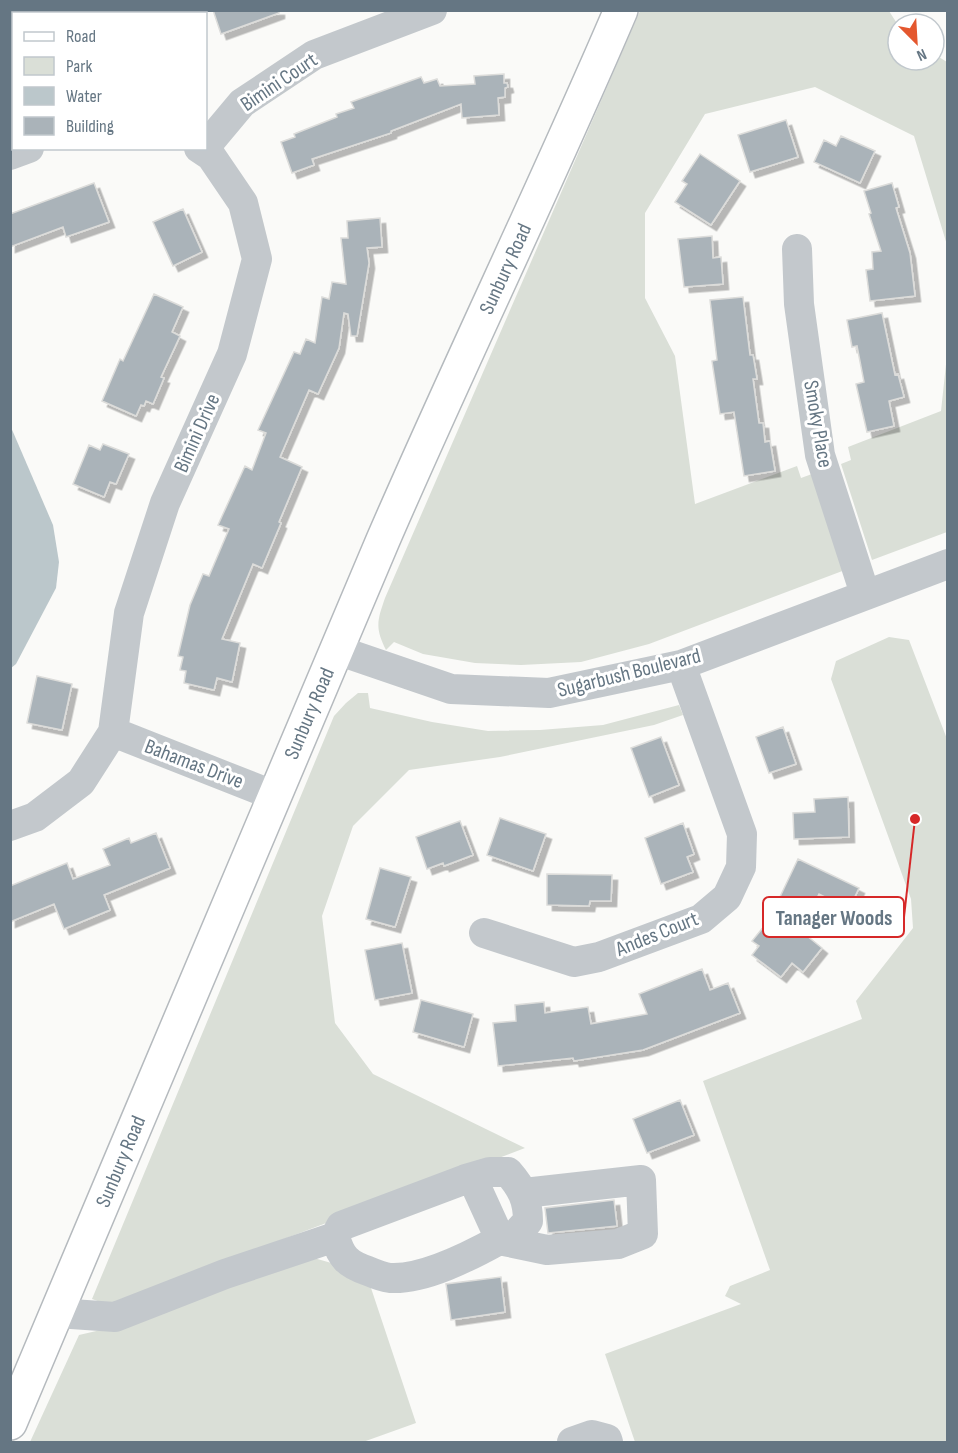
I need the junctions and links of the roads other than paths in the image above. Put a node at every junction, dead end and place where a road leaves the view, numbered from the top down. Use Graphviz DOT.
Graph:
graph roads {
  1 [pos="432,10"];
  2 [pos="621,10"];
  3 [pos="207,144"];
  4 [pos="205,150"];
  5 [pos="797,249"];
  6 [pos="948,564"];
  7 [pos="865,594"];
  8 [pos="337,651"];
  9 [pos="681,665"];
  10 [pos="113,732"];
  11 [pos="274,796"];
  12 [pos="10,826"];
  13 [pos="484,933"];
  14 [pos="466,1179"];
  15 [pos="524,1192"];
  16 [pos="335,1237"];
  17 [pos="499,1240"];
  18 [pos="57,1312"];
  19 [pos="10,1423"];
  20 [pos="572,1443"];
  21 [pos="608,1443"];
  1 -- 3 [label="street, Bimini Court"];
  2 -- 8 [label="main road, Sunbury Road"];
  4 -- 10 [label="street, Bimini Drive"];
  5 -- 7 [label="street, Smoky Place"];
  6 -- 7 [label="street, Sugarbush Boulevard"];
  7 -- 9 [label="street, Sugarbush Boulevard"];
  8 -- 9 [label="street, Sugarbush Boulevard"];
  8 -- 11 [label="main road, Sunbury Road"];
  9 -- 13 [label="street, Andes Court"];
  10 -- 11 [label="street, Bahamas Drive"];
  10 -- 12 [label="street"];
  11 -- 18 [label="main road, Sunbury Road"];
  14 -- 15 [label="street"];
  14 -- 16 [label="street"];
  14 -- 17 [label="street"];
  15 -- 17 [label="street"];
  15 -- 17 [label="street"];
  16 -- 17 [label="street"];
  16 -- 18 [label="street"];
  18 -- 19 [label="main road, Sunbury Road"];
  20 -- 21 [label="street"];
}
